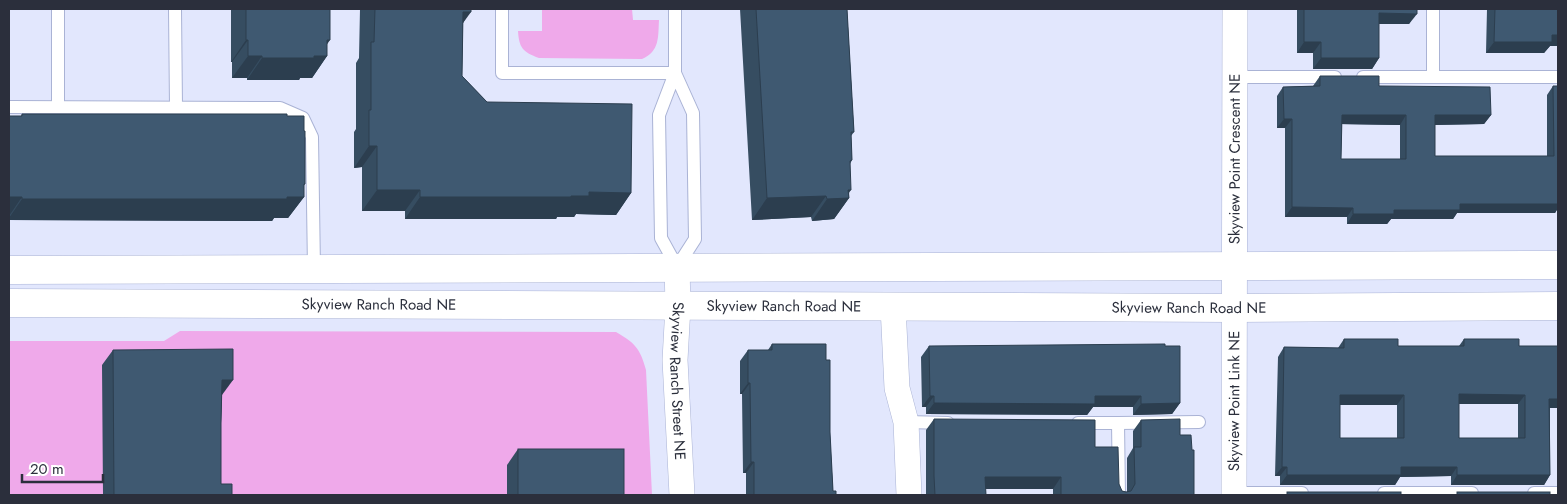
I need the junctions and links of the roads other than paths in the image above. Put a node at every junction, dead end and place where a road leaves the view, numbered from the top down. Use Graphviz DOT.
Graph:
graph roads {
  1 [pos="58,9"];
  2 [pos="175,9"];
  3 [pos="502,9"];
  4 [pos="675,9"];
  5 [pos="1235,9"];
  6 [pos="1433,9"];
  7 [pos="675,73"];
  8 [pos="1235,77"];
  9 [pos="1433,77"];
  10 [pos="1558,77"];
  11 [pos="9,107"];
  12 [pos="58,107"];
  13 [pos="176,107"];
  14 [pos="1558,265"];
  15 [pos="1235,266"];
  16 [pos="677,267"];
  17 [pos="314,269"];
  18 [pos="9,270"];
  19 [pos="9,303"];
  20 [pos="678,306"];
  21 [pos="893,306"];
  22 [pos="1558,306"];
  23 [pos="1236,308"];
  24 [pos="906,422"];
  25 [pos="1199,422"];
  26 [pos="964,423"];
  27 [pos="1070,423"];
  28 [pos="1118,423"];
  29 [pos="1313,492"];
  30 [pos="1373,492"];
  31 [pos="1480,493"];
  32 [pos="1519,493"];
  33 [pos="1558,493"];
  34 [pos="1234,494"];
  35 [pos="1422,494"];
  36 [pos="682,495"];
  37 [pos="909,495"];
  38 [pos="1119,495"];
  1 -- 12 [label="lane"];
  2 -- 13 [label="lane"];
  3 -- 7 [label="lane"];
  4 -- 7 [label="lane"];
  5 -- 8 [label="street, Skyview Point Crescent NE"];
  6 -- 9 [label="lane"];
  7 -- 16 [label="lane"];
  7 -- 16 [label="lane"];
  8 -- 9 [label="lane"];
  8 -- 15 [label="street, Skyview Point Crescent NE"];
  9 -- 10 [label="lane"];
  11 -- 12 [label="lane"];
  12 -- 13 [label="lane"];
  13 -- 17 [label="lane"];
  14 -- 15 [label="street"];
  15 -- 16 [label="street"];
  15 -- 23 [label="street, Skyview Point Crescent NE"];
  16 -- 17 [label="street"];
  16 -- 20 [label="street, Skyview Ranch Street NE"];
  17 -- 18 [label="street"];
  19 -- 20 [label="street, Skyview Ranch Road NE"];
  20 -- 21 [label="street, Skyview Ranch Road NE"];
  20 -- 36 [label="street, Skyview Ranch Street NE"];
  21 -- 23 [label="street, Skyview Ranch Road NE"];
  21 -- 24 [label="street"];
  22 -- 23 [label="street, Skyview Ranch Road NE"];
  23 -- 34 [label="street, Skyview Point Link NE"];
  24 -- 26 [label="lane"];
  24 -- 37 [label="street"];
  25 -- 28 [label="lane"];
  27 -- 28 [label="lane"];
  28 -- 38 [label="lane"];
  29 -- 34 [label="lane"];
  30 -- 35 [label="lane"];
  31 -- 35 [label="lane"];
  32 -- 33 [label="lane"];
}
